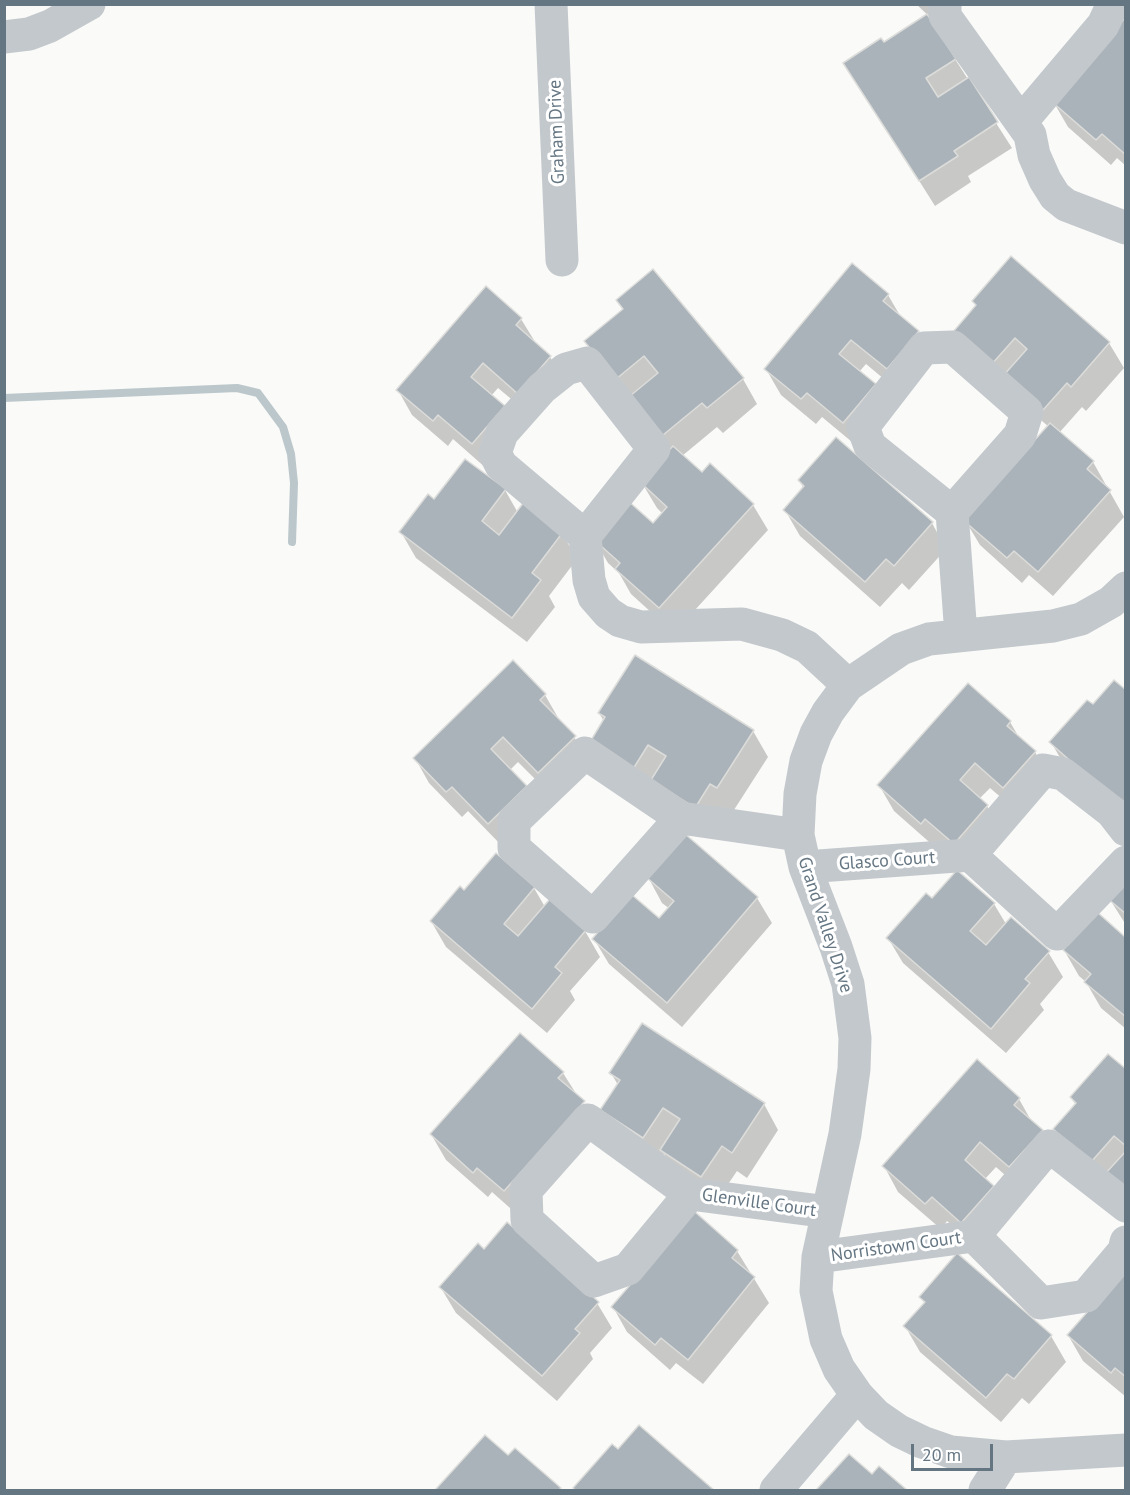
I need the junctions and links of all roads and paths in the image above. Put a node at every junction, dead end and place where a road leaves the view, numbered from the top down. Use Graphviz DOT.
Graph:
graph roads {
  1 [pos="89,4"];
  2 [pos="551,4"];
  3 [pos="945,4"];
  4 [pos="1110,4"];
  5 [pos="4,38"];
  6 [pos="1021,122"];
  7 [pos="1125,228"];
  8 [pos="562,260"];
  9 [pos="952,512"];
  10 [pos="585,536"];
  11 [pos="1121,603"];
  12 [pos="962,634"];
  13 [pos="848,685"];
  14 [pos="681,818"];
  15 [pos="1125,830"];
  16 [pos="798,835"];
  17 [pos="970,855"];
  18 [pos="1125,862"];
  19 [pos="805,867"];
  20 [pos="690,1194"];
  21 [pos="1125,1206"];
  22 [pos="828,1212"];
  23 [pos="974,1236"];
  24 [pos="1125,1242"];
  25 [pos="818,1257"];
  26 [pos="857,1395"];
  27 [pos="1125,1450"];
  28 [pos="1006,1457"];
  29 [pos="776,1491"];
  30 [pos="985,1491"];
  1 -- 5 [label="street"];
  2 -- 8 [label="street, Graham Drive"];
  3 -- 6 [label="street"];
  4 -- 6 [label="street"];
  6 -- 7 [label="street"];
  9 -- 9 [label="street"];
  9 -- 12 [label="street"];
  10 -- 10 [label="street"];
  10 -- 13 [label="street"];
  11 -- 12 [label="street, Grand Valley Drive"];
  12 -- 13 [label="street, Grand Valley Drive"];
  13 -- 16 [label="street, Grand Valley Drive"];
  14 -- 14 [label="street"];
  14 -- 16 [label="street"];
  15 -- 17 [label="street"];
  16 -- 19 [label="street, Grand Valley Drive"];
  17 -- 18 [label="street"];
  17 -- 19 [label="street, Glasco Court"];
  19 -- 22 [label="street, Grand Valley Drive"];
  20 -- 20 [label="street, Glenville Court"];
  20 -- 22 [label="street, Glenville Court"];
  21 -- 23 [label="street, Norristown Court"];
  22 -- 25 [label="street, Grand Valley Drive"];
  23 -- 24 [label="street, Norristown Court"];
  23 -- 25 [label="street, Norristown Court"];
  25 -- 26 [label="street, Grand Valley Drive"];
  26 -- 28 [label="street, Grand Valley Drive"];
  26 -- 29 [label="street"];
  27 -- 28 [label="street, Grand Valley Drive"];
  28 -- 30 [label="street"];
}
